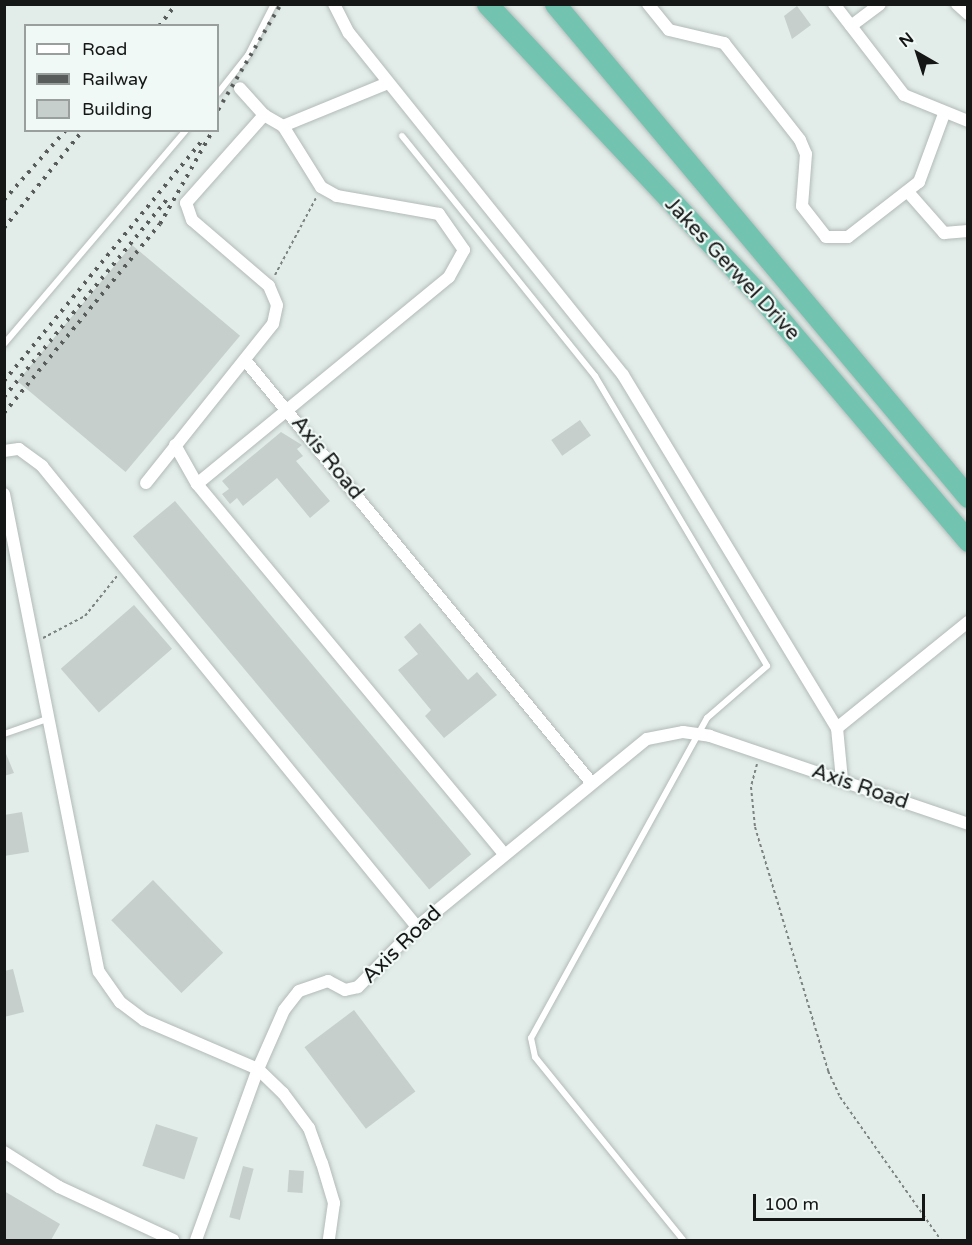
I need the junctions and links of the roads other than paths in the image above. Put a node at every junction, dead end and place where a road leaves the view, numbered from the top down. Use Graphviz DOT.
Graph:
graph roads {
  1 [pos="274,4"];
  2 [pos="333,4"];
  3 [pos="487,4"];
  4 [pos="555,4"];
  5 [pos="648,4"];
  6 [pos="834,4"];
  7 [pos="880,4"];
  8 [pos="957,4"];
  9 [pos="968,14"];
  10 [pos="851,26"];
  11 [pos="388,82"];
  12 [pos="240,88"];
  13 [pos="219,92"];
  14 [pos="944,114"];
  15 [pos="264,115"];
  16 [pos="968,121"];
  17 [pos="284,126"];
  18 [pos="184,132"];
  19 [pos="402,136"];
  20 [pos="908,192"];
  21 [pos="968,231"];
  22 [pos="4,344"];
  23 [pos="245,360"];
  24 [pos="287,410"];
  25 [pos="175,445"];
  26 [pos="4,451"];
  27 [pos="146,483"];
  28 [pos="197,484"];
  29 [pos="4,494"];
  30 [pos="968,497"];
  31 [pos="968,541"];
  32 [pos="968,622"];
  33 [pos="47,719"];
  34 [pos="837,728"];
  35 [pos="699,733"];
  36 [pos="4,734"];
  37 [pos="842,780"];
  38 [pos="590,781"];
  39 [pos="968,824"];
  40 [pos="504,854"];
  41 [pos="417,927"];
  42 [pos="258,1070"];
  43 [pos="4,1152"];
  44 [pos="173,1240"];
  45 [pos="196,1240"];
  46 [pos="329,1240"];
  47 [pos="683,1240"];
  1 -- 13 [label="lane"];
  2 -- 11 [label="street"];
  3 -- 31 [label="highway, Jakes Gerwel Drive"];
  4 -- 30 [label="highway, Jakes Gerwel Drive"];
  5 -- 20 [label="street"];
  6 -- 10 [label="street"];
  7 -- 10 [label="street"];
  8 -- 9 [label="street"];
  10 -- 14 [label="street"];
  11 -- 17 [label="street"];
  11 -- 34 [label="street"];
  12 -- 15 [label="street"];
  14 -- 16 [label="street"];
  14 -- 20 [label="street"];
  15 -- 17 [label="street"];
  15 -- 23 [label="street"];
  17 -- 24 [label="street"];
  18 -- 22 [label="lane"];
  19 -- 35 [label="lane"];
  20 -- 21 [label="street"];
  23 -- 24 [label="street, Axis Road"];
  23 -- 25 [label="street"];
  24 -- 28 [label="street"];
  24 -- 38 [label="street, Axis Road"];
  25 -- 27 [label="street"];
  25 -- 28 [label="street"];
  26 -- 41 [label="street"];
  28 -- 40 [label="street"];
  29 -- 33 [label="street"];
  32 -- 34 [label="street"];
  33 -- 36 [label="lane"];
  33 -- 42 [label="street"];
  34 -- 37 [label="street"];
  35 -- 37 [label="street, Axis Road"];
  35 -- 38 [label="street, Axis Road"];
  35 -- 47 [label="lane"];
  37 -- 39 [label="street, Axis Road"];
  38 -- 40 [label="street, Axis Road"];
  40 -- 41 [label="street, Axis Road"];
  41 -- 42 [label="street, Axis Road"];
  42 -- 45 [label="street, Axis Road"];
  42 -- 46 [label="street"];
  43 -- 44 [label="street"];
}
